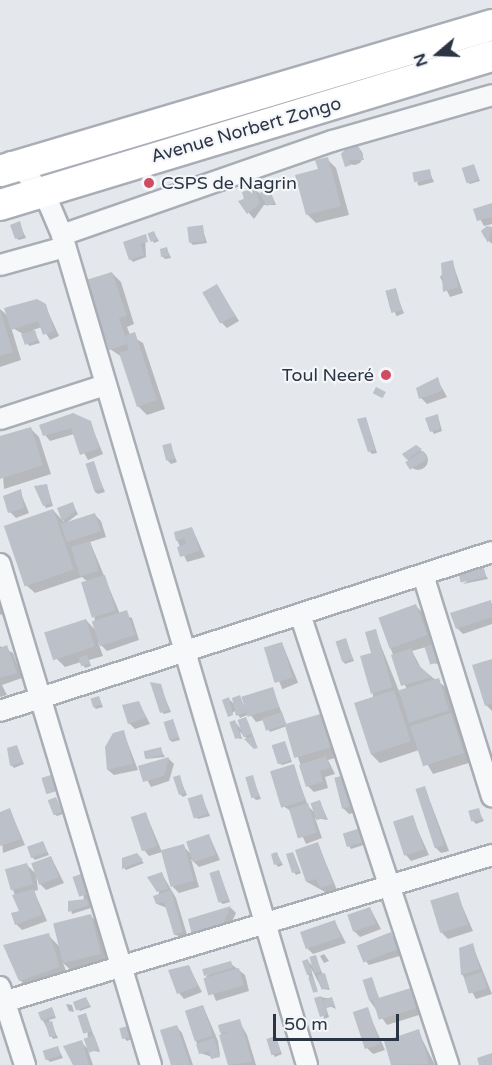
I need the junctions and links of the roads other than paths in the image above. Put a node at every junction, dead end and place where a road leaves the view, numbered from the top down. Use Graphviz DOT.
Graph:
graph roads {
  1 [pos="492,25"];
  2 [pos="492,56"];
  3 [pos="492,95"];
  4 [pos="7,165"];
  5 [pos="41,192"];
  6 [pos="0,205"];
  7 [pos="63,241"];
  8 [pos="0,265"];
  9 [pos="102,386"];
  10 [pos="0,419"];
  11 [pos="492,552"];
  12 [pos="0,564"];
  13 [pos="423,575"];
  14 [pos="300,614"];
  15 [pos="185,652"];
  16 [pos="42,698"];
  17 [pos="0,711"];
  18 [pos="492,796"];
  19 [pos="492,855"];
  20 [pos="393,885"];
  21 [pos="263,924"];
  22 [pos="122,966"];
  23 [pos="2,997"];
  24 [pos="25,1065"];
  25 [pos="151,1065"];
  26 [pos="307,1065"];
  27 [pos="448,1065"];
  1 -- 4 [label="main road, Avenue Norbert Zongo"];
  2 -- 5 [label="main road, Avenue Norbert Zongo"];
  3 -- 7 [label="street"];
  4 -- 5 [label="street"];
  5 -- 6 [label="main road, Avenue Norbert Zongo"];
  5 -- 7 [label="street"];
  7 -- 8 [label="street"];
  7 -- 9 [label="street"];
  9 -- 10 [label="street"];
  9 -- 15 [label="street"];
  11 -- 13 [label="street"];
  12 -- 16 [label="street"];
  13 -- 14 [label="street"];
  13 -- 18 [label="street"];
  14 -- 15 [label="street"];
  14 -- 20 [label="street"];
  15 -- 16 [label="street"];
  15 -- 21 [label="street"];
  16 -- 17 [label="street"];
  16 -- 22 [label="street"];
  19 -- 20 [label="street"];
  20 -- 21 [label="street"];
  20 -- 27 [label="street"];
  21 -- 22 [label="street"];
  21 -- 26 [label="street"];
  22 -- 23 [label="street"];
  22 -- 25 [label="street"];
  23 -- 24 [label="street"];
}
